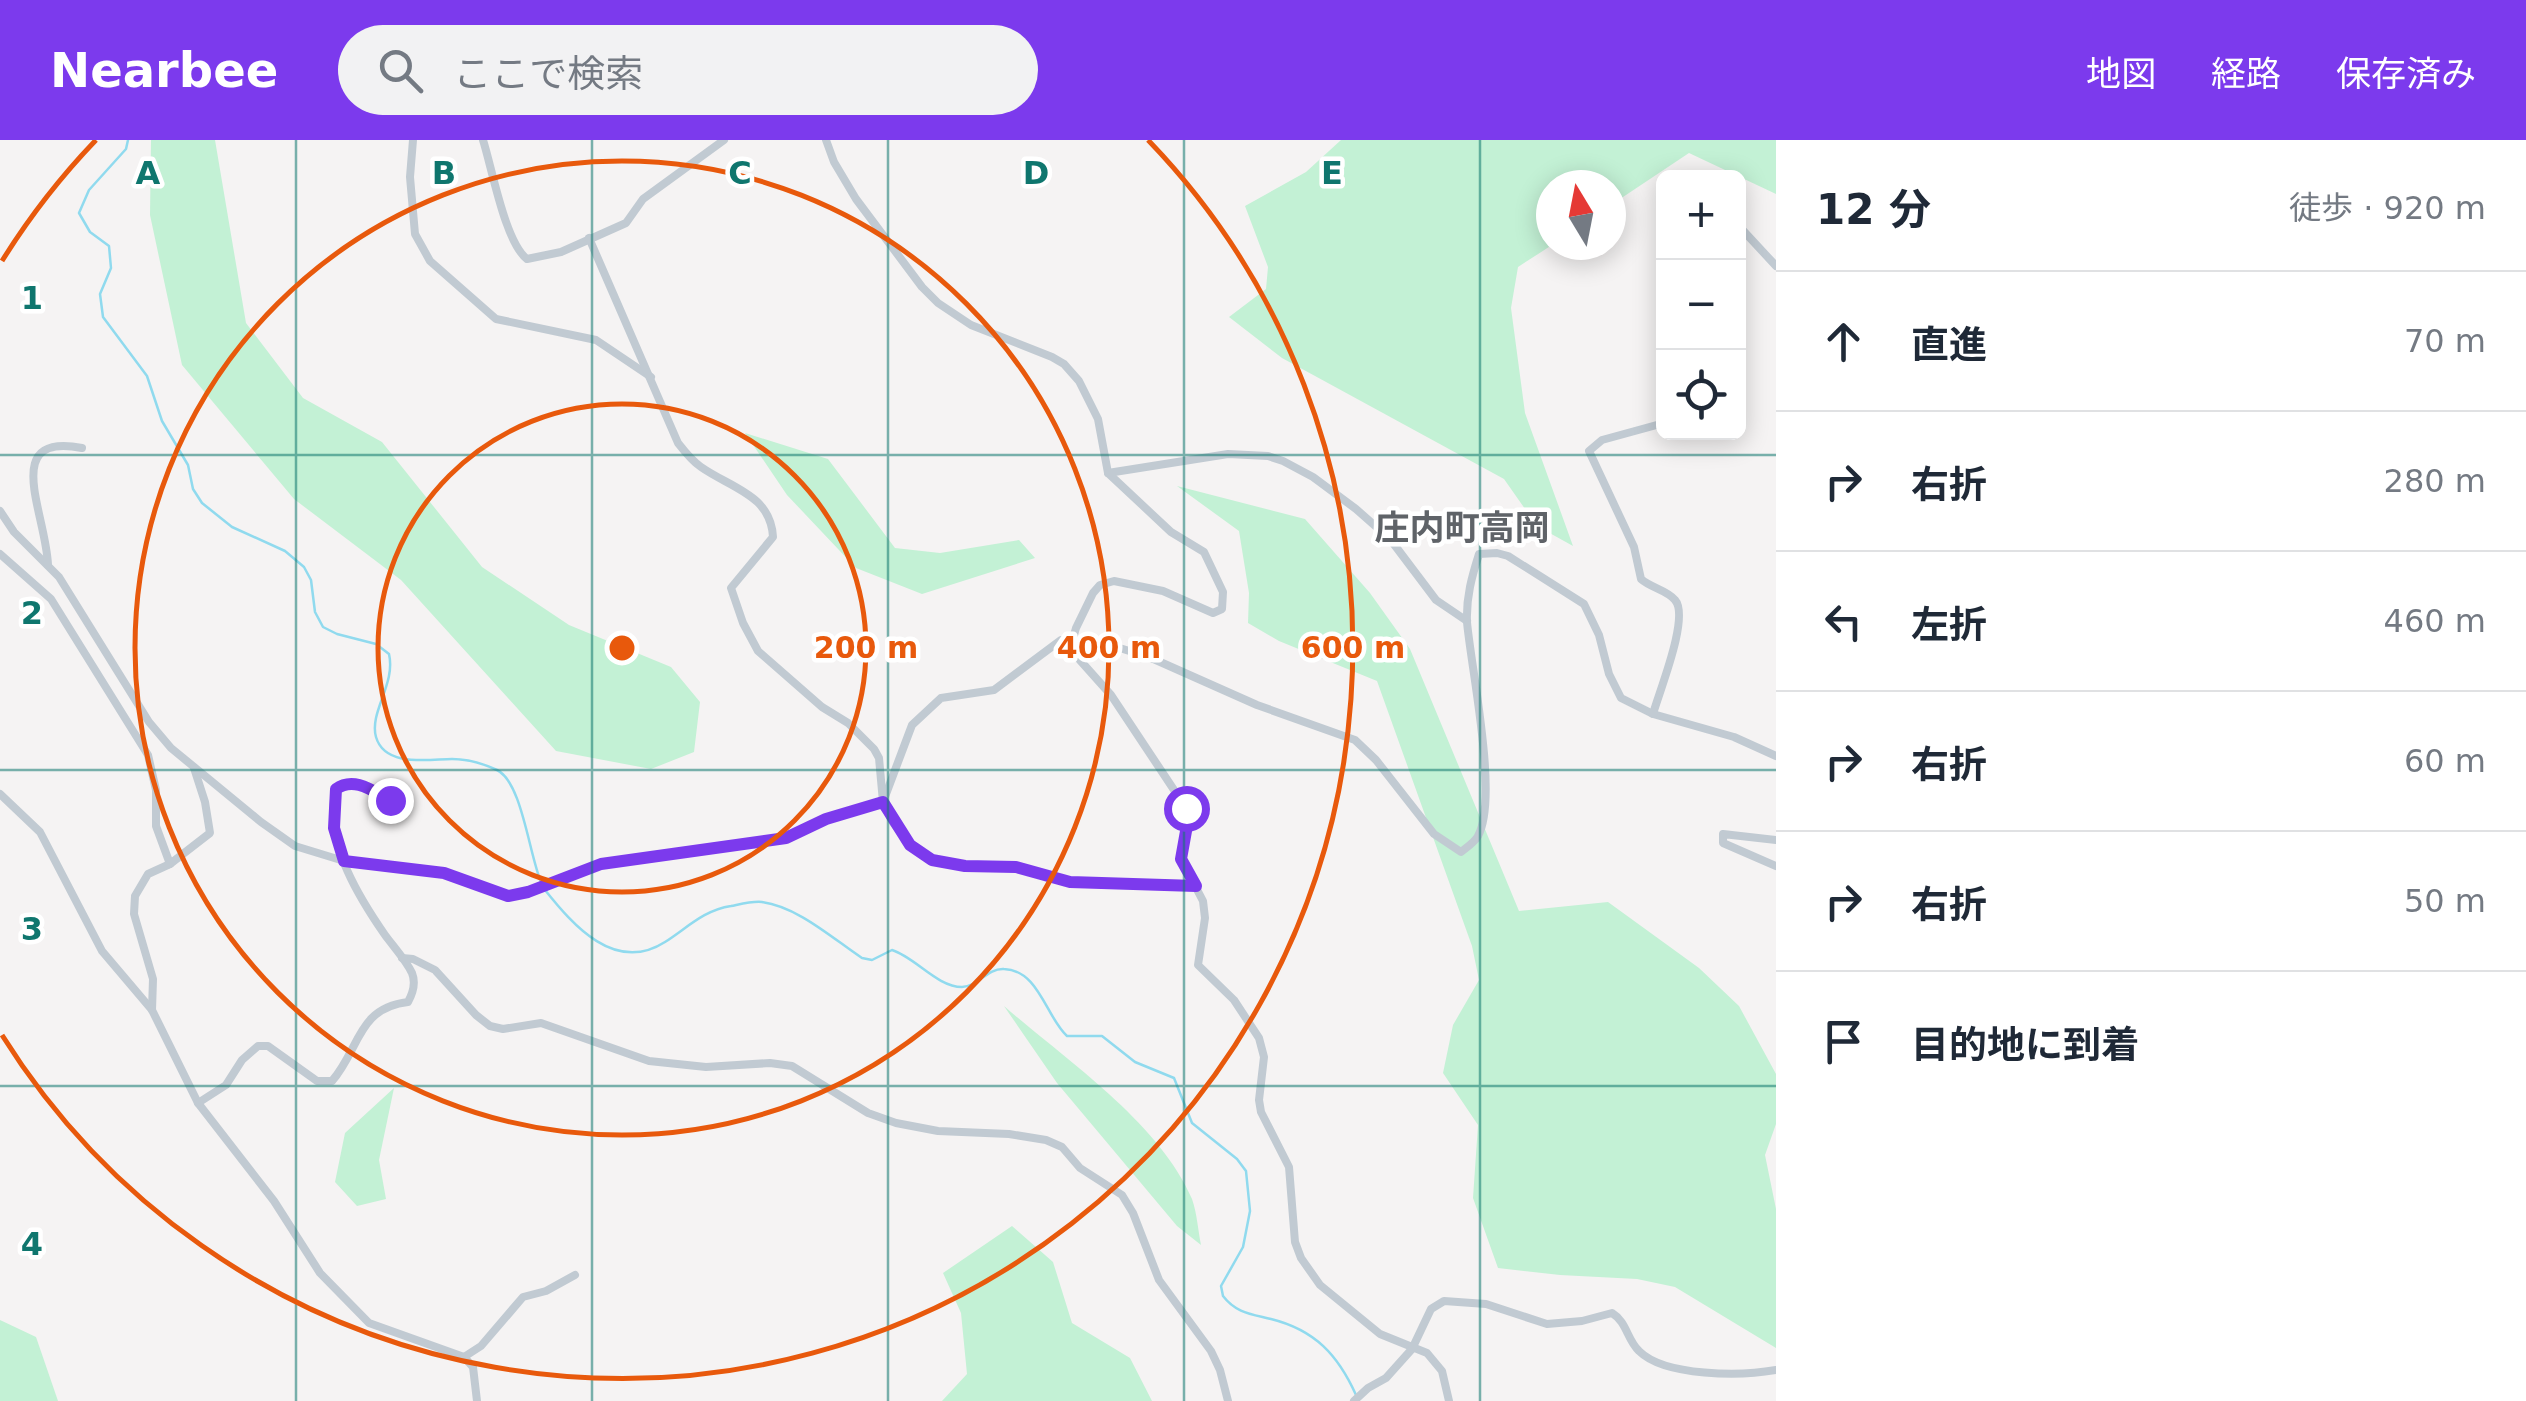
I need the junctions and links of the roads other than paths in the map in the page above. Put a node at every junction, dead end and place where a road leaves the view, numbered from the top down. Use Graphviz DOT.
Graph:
graph roads {
  1 [pos="413,140"];
  2 [pos="483,140"];
  3 [pos="724,140"];
  4 [pos="826,140"];
  5 [pos="1746,234"];
  6 [pos="589,238"];
  7 [pos="1776,266"];
  8 [pos="651,377"];
  9 [pos="1656,426"];
  10 [pos="82,448"];
  11 [pos="1108,473"];
  12 [pos="0,511"];
  13 [pos="0,554"];
  14 [pos="48,564"];
  15 [pos="1467,621"];
  16 [pos="1072,642"];
  17 [pos="1653,714"];
  18 [pos="1776,756"];
  19 [pos="194,768"];
  20 [pos="0,794"];
  21 [pos="390,800"];
  22 [pos="883,802"];
  23 [pos="1776,840"];
  24 [pos="344,861"];
  25 [pos="170,864"];
  26 [pos="1776,866"];
  27 [pos="1196,886"];
  28 [pos="402,958"];
  29 [pos="152,1010"];
  30 [pos="198,1103"];
  31 [pos="575,1276"];
  32 [pos="1412,1348"];
  33 [pos="464,1357"];
  34 [pos="1776,1370"];
  35 [pos="477,1401"];
  36 [pos="1228,1401"];
  37 [pos="1354,1401"];
  38 [pos="1449,1401"];
  1 -- 8 [label="street"];
  2 -- 6 [label="street"];
  3 -- 6 [label="street"];
  4 -- 11 [label="street"];
  5 -- 7 [label="street"];
  6 -- 8 [label="street"];
  8 -- 22 [label="street"];
  9 -- 17 [label="street"];
  10 -- 14 [label="street"];
  11 -- 15 [label="street"];
  11 -- 16 [label="street"];
  12 -- 14 [label="street"];
  13 -- 25 [label="street"];
  14 -- 19 [label="street"];
  15 -- 16 [label="street"];
  15 -- 17 [label="street"];
  16 -- 22 [label="street"];
  16 -- 27 [label="street"];
  17 -- 18 [label="street"];
  19 -- 24 [label="street"];
  19 -- 25 [label="street"];
  20 -- 29 [label="street"];
  21 -- 24 [label="street"];
  22 -- 24 [label="street"];
  22 -- 27 [label="street"];
  23 -- 26 [label="street"];
  24 -- 28 [label="street"];
  25 -- 29 [label="street"];
  27 -- 32 [label="street"];
  28 -- 30 [label="street"];
  28 -- 36 [label="street"];
  29 -- 30 [label="street"];
  30 -- 33 [label="street"];
  31 -- 33 [label="street"];
  32 -- 34 [label="street"];
  32 -- 37 [label="street"];
  32 -- 38 [label="street"];
  33 -- 35 [label="street"];
}
